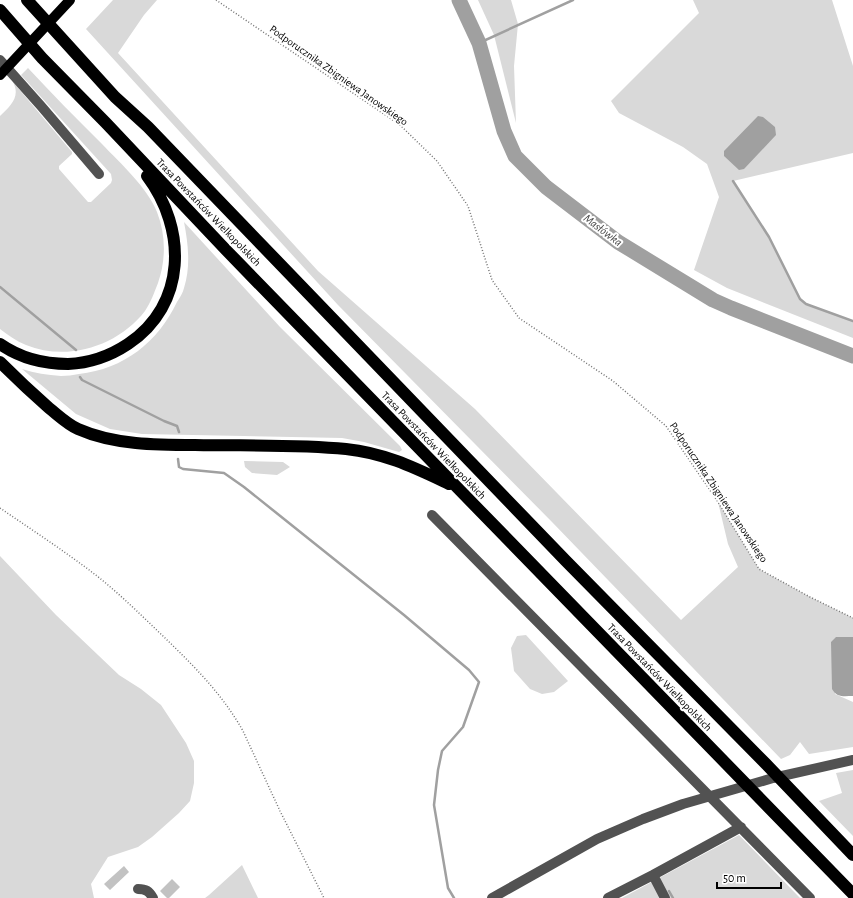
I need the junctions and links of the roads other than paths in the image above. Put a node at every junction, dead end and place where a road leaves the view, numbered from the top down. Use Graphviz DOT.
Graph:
graph roads {
  1 [pos="27,0"];
  2 [pos="70,0"];
  3 [pos="0,10"];
  4 [pos="0,60"];
  5 [pos="0,75"];
  6 [pos="106,123"];
  7 [pos="99,174"];
  8 [pos="0,344"];
  9 [pos="0,362"];
  10 [pos="456,488"];
  11 [pos="432,515"];
  12 [pos="853,760"];
  13 [pos="741,827"];
  14 [pos="853,855"];
  15 [pos="653,875"];
  16 [pos="138,889"];
  17 [pos="853,894"];
  18 [pos="153,898"];
  19 [pos="494,898"];
  20 [pos="608,898"];
  21 [pos="665,898"];
  22 [pos="810,898"];
  1 -- 14 [label="highway, Trasa Powstańców Wielkopolskich"];
  2 -- 5 [label="main road"];
  3 -- 6 [label="highway, Trasa Powstańców Wielkopolskich"];
  4 -- 7 [label="street"];
  6 -- 8 [label="highway"];
  6 -- 10 [label="highway, Trasa Powstańców Wielkopolskich"];
  9 -- 10 [label="highway"];
  10 -- 17 [label="highway, Trasa Powstańców Wielkopolskich"];
  11 -- 13 [label="street"];
  12 -- 19 [label="street"];
  13 -- 15 [label="street"];
  13 -- 22 [label="street"];
  15 -- 20 [label="street"];
  15 -- 21 [label="street"];
  16 -- 18 [label="street"];
}
